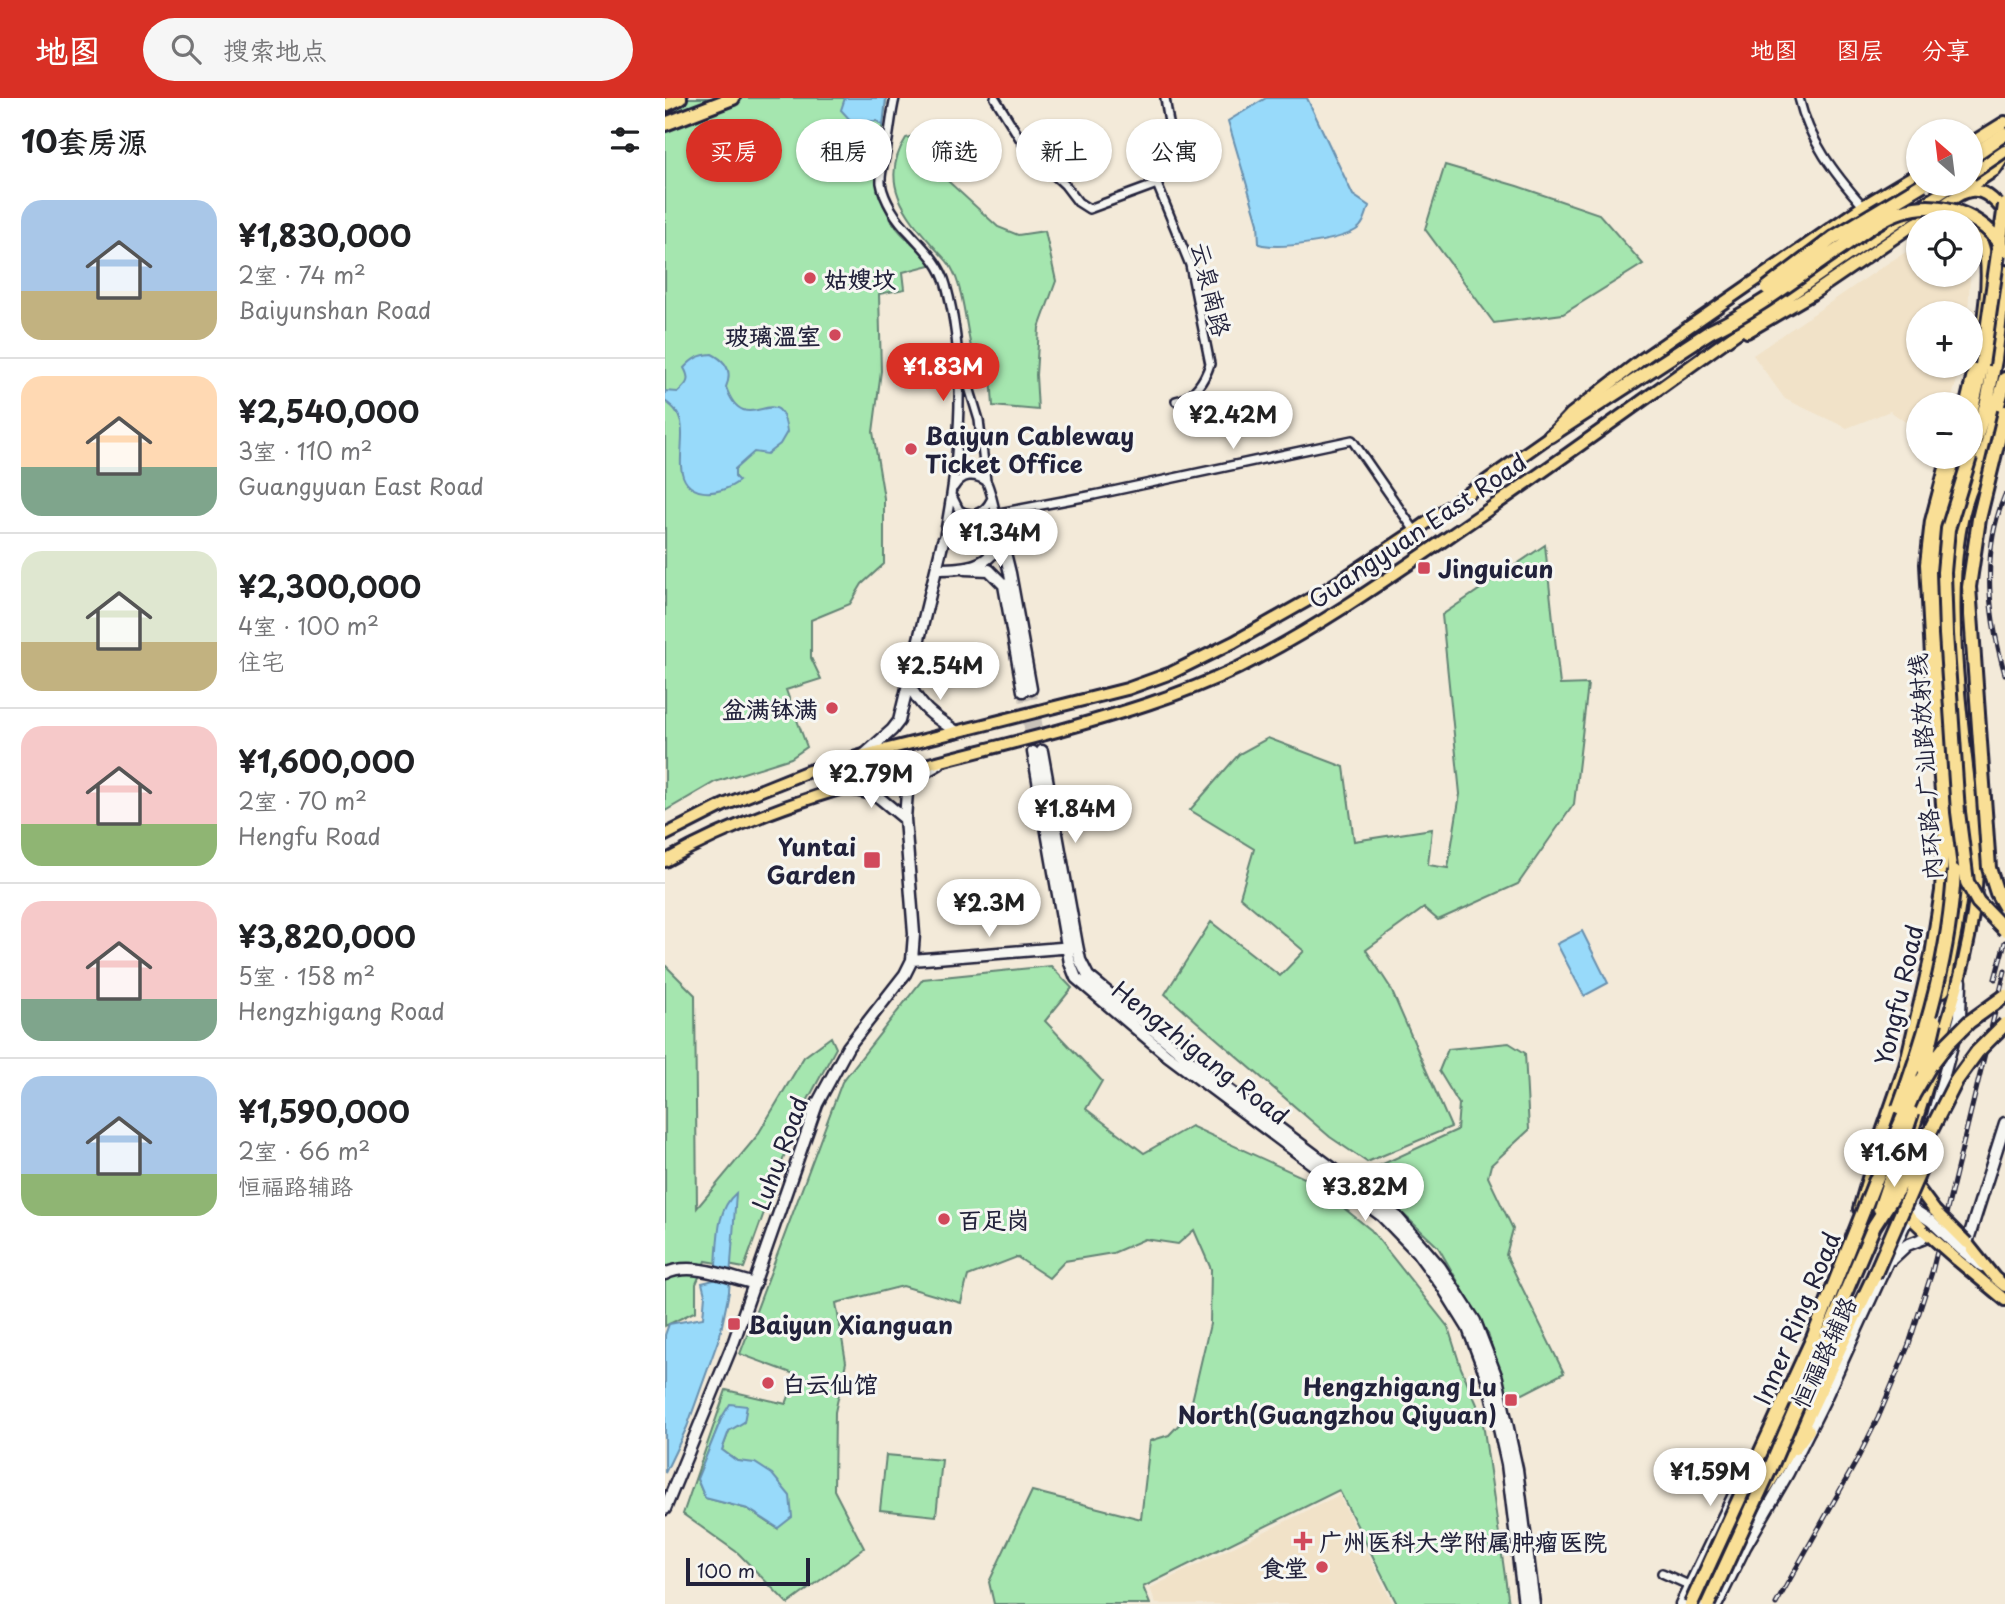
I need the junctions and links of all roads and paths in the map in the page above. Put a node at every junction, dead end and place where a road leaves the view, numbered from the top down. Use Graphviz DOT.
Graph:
graph roads {
  1 [pos="680,98"];
  2 [pos="733,98"];
  3 [pos="895,98"];
  4 [pos="995,98"];
  5 [pos="1165,98"];
  6 [pos="1798,98"];
  7 [pos="665,105"];
  8 [pos="2005,122"];
  9 [pos="665,124"];
  10 [pos="2005,134"];
  11 [pos="1983,136"];
  12 [pos="1983,150"];
  13 [pos="2005,152"];
  14 [pos="1983,154"];
  15 [pos="1983,166"];
  16 [pos="1983,176"];
  17 [pos="1906,180"];
  18 [pos="1157,184"];
  19 [pos="1906,191"];
  20 [pos="1983,193"];
  21 [pos="1906,195"];
  22 [pos="1906,196"];
  23 [pos="1940,196"];
  24 [pos="1948,196"];
  25 [pos="1873,200"];
  26 [pos="2005,205"];
  27 [pos="1863,206"];
  28 [pos="1932,210"];
  29 [pos="2005,213"];
  30 [pos="1906,230"];
  31 [pos="2005,239"];
  32 [pos="1983,247"];
  33 [pos="2005,250"];
  34 [pos="1769,271"];
  35 [pos="2005,272"];
  36 [pos="1986,278"];
  37 [pos="1711,331"];
  38 [pos="957,347"];
  39 [pos="1716,348"];
  40 [pos="2005,379"];
  41 [pos="1969,392"];
  42 [pos="1976,392"];
  43 [pos="1176,401"];
  44 [pos="1983,412"];
  45 [pos="2005,412"];
  46 [pos="2003,432"];
  47 [pos="1550,436"];
  48 [pos="1945,469"];
  49 [pos="1952,469"];
  50 [pos="1966,469"];
  51 [pos="1975,479"];
  52 [pos="986,481"];
  53 [pos="952,494"];
  54 [pos="991,500"];
  55 [pos="995,514"];
  56 [pos="1415,531"];
  57 [pos="1002,537"];
  58 [pos="943,541"];
  59 [pos="937,569"];
  60 [pos="965,569"];
  61 [pos="909,684"];
  62 [pos="957,732"];
  63 [pos="1037,751"];
  64 [pos="864,755"];
  65 [pos="944,761"];
  66 [pos="842,788"];
  67 [pos="1971,802"];
  68 [pos="905,819"];
  69 [pos="665,835"];
  70 [pos="665,862"];
  71 [pos="2005,908"];
  72 [pos="2005,930"];
  73 [pos="1072,947"];
  74 [pos="912,960"];
  75 [pos="1961,974"];
  76 [pos="2005,996"];
  77 [pos="2005,1024"];
  78 [pos="1956,1081"];
  79 [pos="2005,1124"];
  80 [pos="1882,1132"];
  81 [pos="1907,1150"];
  82 [pos="1917,1188"];
  83 [pos="1892,1191"];
  84 [pos="1900,1203"];
  85 [pos="1886,1206"];
  86 [pos="1910,1211"];
  87 [pos="1933,1216"];
  88 [pos="1874,1226"];
  89 [pos="1855,1227"];
  90 [pos="1930,1237"];
  91 [pos="1962,1251"];
  92 [pos="1885,1268"];
  93 [pos="665,1274"];
  94 [pos="755,1284"];
  95 [pos="2005,1286"];
  96 [pos="2005,1300"];
  97 [pos="1769,1428"];
  98 [pos="1809,1430"];
  99 [pos="1744,1489"];
  100 [pos="1762,1494"];
  101 [pos="665,1509"];
  102 [pos="1728,1520"];
  103 [pos="1662,1573"];
  104 [pos="1694,1588"];
  105 [pos="1524,1604"];
  106 [pos="1534,1604"];
  107 [pos="1683,1604"];
  108 [pos="1692,1604"];
  109 [pos="1708,1604"];
  110 [pos="1717,1604"];
  1 -- 7 [label="highway"];
  2 -- 9 [label="highway"];
  3 -- 38 [label="street"];
  4 -- 18 [label="street"];
  5 -- 18 [label="street"];
  6 -- 27 [label="street"];
  8 -- 11 [label="main road"];
  10 -- 12 [label="highway"];
  13 -- 15 [label="main road, bridge"];
  14 -- 16 [label="main road"];
  17 -- 25 [label="main road, Guangyuan East Road"];
  18 -- 43 [label="street, 云泉南路"];
  19 -- 25 [label="main road"];
  20 -- 29 [label="main road"];
  21 -- 34 [label="main road"];
  22 -- 37 [label="highway, bridge"];
  23 -- 39 [label="main road, Guangyuan East Road"];
  24 -- 28 [label="main road"];
  25 -- 27 [label="main road, Guangyuan East Road"];
  26 -- 42 [label="highway, bridge"];
  27 -- 34 [label="main road, Guangyuan East Road"];
  30 -- 39 [label="main road"];
  31 -- 36 [label="main road"];
  32 -- 36 [label="main road"];
  33 -- 37 [label="highway, bridge"];
  34 -- 47 [label="main road, Guangyuan East Road"];
  35 -- 44 [label="highway"];
  36 -- 41 [label="main road"];
  37 -- 47 [label="highway"];
  38 -- 52 [label="street"];
  38 -- 53 [label="street"];
  39 -- 65 [label="main road, Guangyuan East Road"];
  40 -- 51 [label="highway"];
  45 -- 71 [label="highway, bridge"];
  46 -- 51 [label="main road, Yongfu Road"];
  47 -- 56 [label="main road, Guangyuan East Road"];
  48 -- 80 [label="main road, Yongfu Road"];
  49 -- 89 [label="highway, 内环路-广汕路放射线, bridge"];
  50 -- 72 [label="highway, bridge"];
  51 -- 67 [label="main road, Yongfu Road"];
  52 -- 53 [label="street"];
  52 -- 54 [label="street"];
  53 -- 54 [label="street"];
  53 -- 58 [label="street"];
  54 -- 55 [label="street"];
  55 -- 56 [label="street"];
  55 -- 57 [label="street"];
  56 -- 62 [label="main road, Guangyuan East Road"];
  57 -- 58 [label="main road"];
  57 -- 60 [label="main road"];
  57 -- 60 [label="main road"];
  58 -- 59 [label="main road"];
  59 -- 60 [label="main road"];
  59 -- 61 [label="main road"];
  61 -- 62 [label="main road"];
  61 -- 64 [label="main road"];
  62 -- 64 [label="main road, Guangyuan East Road"];
  63 -- 73 [label="main road, Hengzhigang Road"];
  64 -- 69 [label="main road, Guangyuan East Road"];
  65 -- 66 [label="main road, Guangyuan East Road"];
  65 -- 68 [label="main road"];
  66 -- 68 [label="main road"];
  66 -- 70 [label="main road, Guangyuan East Road"];
  67 -- 75 [label="main road, Yongfu Road"];
  67 -- 88 [label="highway, bridge"];
  68 -- 74 [label="main road"];
  73 -- 74 [label="main road"];
  73 -- 105 [label="main road, Hengzhigang Road"];
  73 -- 106 [label="main road, Hengzhigang Road"];
  74 -- 94 [label="main road, Luhu Road"];
  75 -- 81 [label="main road, Yongfu Road"];
  75 -- 82 [label="main road, 恒福路辅路"];
  76 -- 89 [label="highway, Inner Ring Road, bridge"];
  77 -- 78 [label="highway, bridge"];
  78 -- 88 [label="highway, bridge"];
  78 -- 100 [label="highway, bridge"];
  79 -- 91 [label="main road"];
  80 -- 83 [label="main road, Yongfu Road"];
  80 -- 89 [label="main road"];
  81 -- 82 [label="main road"];
  81 -- 83 [label="main road, Yongfu Road"];
  82 -- 86 [label="main road, 恒福路辅路"];
  82 -- 87 [label="main road"];
  83 -- 84 [label="main road, Yongfu Road"];
  83 -- 85 [label="main road, Yongfu Road"];
  84 -- 85 [label="main road"];
  84 -- 86 [label="main road, Yongfu Road"];
  85 -- 89 [label="main road"];
  85 -- 100 [label="main road, Yongfu Road"];
  86 -- 87 [label="main road, Yongfu Road"];
  86 -- 90 [label="main road, Yongfu Road"];
  86 -- 92 [label="main road, 恒福路辅路"];
  87 -- 91 [label="main road, bridge"];
  88 -- 109 [label="highway, Inner Ring Road, bridge"];
  89 -- 97 [label="main road"];
  89 -- 102 [label="highway, Inner Ring Road, bridge"];
  90 -- 91 [label="main road, Yongfu Road, bridge"];
  90 -- 92 [label="main road"];
  91 -- 95 [label="main road"];
  91 -- 96 [label="main road, Yongfu Road"];
  92 -- 98 [label="main road, 恒福路辅路"];
  93 -- 94 [label="main road"];
  94 -- 101 [label="main road, Luhu Road"];
  97 -- 99 [label="main road"];
  97 -- 104 [label="main road, 恒福路辅路"];
  98 -- 100 [label="main road"];
  98 -- 110 [label="main road, 恒福路辅路"];
  99 -- 100 [label="street"];
  99 -- 104 [label="main road"];
  100 -- 109 [label="main road"];
  102 -- 107 [label="highway, bridge"];
  102 -- 108 [label="highway, Inner Ring Road, bridge"];
  103 -- 104 [label="street"];
  104 -- 107 [label="main road, 恒福路辅路"];
  104 -- 108 [label="main road"];
}
